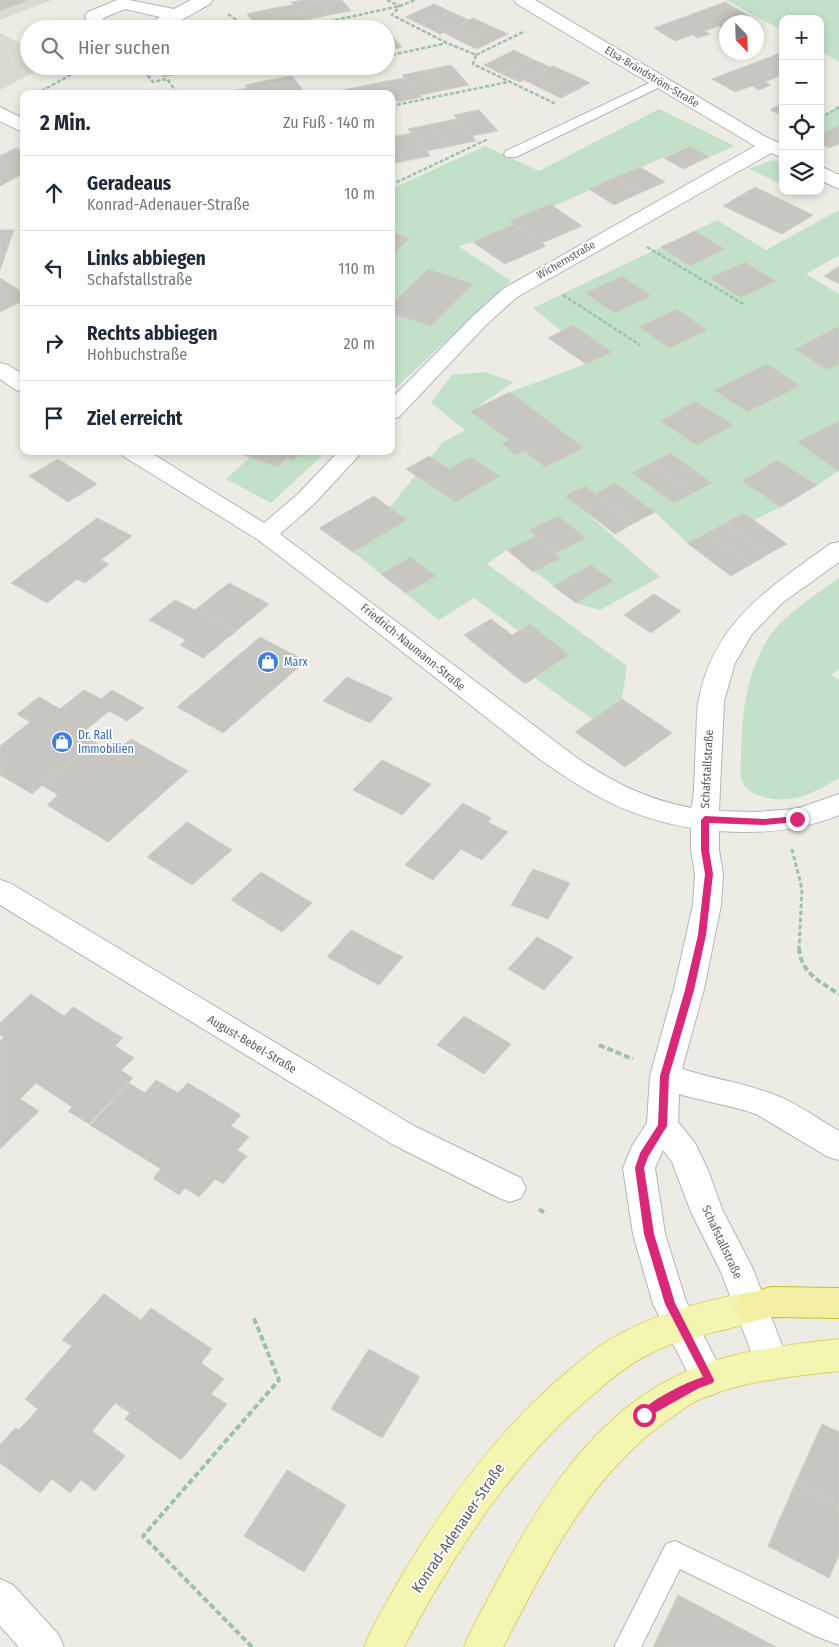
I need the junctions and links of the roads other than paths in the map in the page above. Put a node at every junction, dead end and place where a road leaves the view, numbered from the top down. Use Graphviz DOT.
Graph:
graph roads {
  1 [pos="204,0"];
  2 [pos="523,0"];
  3 [pos="178,15"];
  4 [pos="95,20"];
  5 [pos="168,20"];
  6 [pos="660,82"];
  7 [pos="0,113"];
  8 [pos="20,125"];
  9 [pos="776,149"];
  10 [pos="511,154"];
  11 [pos="824,174"];
  12 [pos="839,183"];
  13 [pos="0,370"];
  14 [pos="20,382"];
  15 [pos="395,408"];
  16 [pos="137,455"];
  17 [pos="348,455"];
  18 [pos="265,534"];
  19 [pos="839,550"];
  20 [pos="839,804"];
  21 [pos="705,820"];
  22 [pos="0,891"];
  23 [pos="665,1076"];
  24 [pos="662,1126"];
  25 [pos="839,1147"];
  26 [pos="510,1188"];
  27 [pos="839,1302"];
  28 [pos="751,1307"];
  29 [pos="680,1326"];
  30 [pos="839,1355"];
  31 [pos="772,1364"];
  32 [pos="709,1380"];
  33 [pos="0,1598"];
  34 [pos="839,1632"];
  35 [pos="45,1647"];
  36 [pos="383,1647"];
  37 [pos="483,1647"];
  38 [pos="627,1647"];
  1 -- 3 [label="street"];
  2 -- 6 [label="street, Elsa-Brändström-Straße"];
  3 -- 4 [label="street"];
  3 -- 5 [label="street"];
  6 -- 9 [label="street, Elsa-Brändström-Straße"];
  6 -- 10 [label="lane"];
  7 -- 8 [label="street"];
  9 -- 15 [label="street, Wichernstraße"];
  11 -- 12 [label="street"];
  13 -- 14 [label="street"];
  16 -- 18 [label="street, Friedrich-Naumann-Straße"];
  17 -- 18 [label="street"];
  18 -- 21 [label="street, Friedrich-Naumann-Straße"];
  19 -- 21 [label="street, Schafstallstraße"];
  20 -- 21 [label="street, Friedrich-Naumann-Straße"];
  21 -- 23 [label="street, Schafstallstraße"];
  22 -- 26 [label="street, August-Bebel-Straße"];
  23 -- 24 [label="street, Schafstallstraße"];
  23 -- 25 [label="street"];
  24 -- 28 [label="street, Schafstallstraße"];
  24 -- 29 [label="street, Schafstallstraße"];
  27 -- 28 [label="highway"];
  28 -- 29 [label="main road, Konrad-Adenauer-Straße"];
  28 -- 31 [label="street, Schafstallstraße"];
  29 -- 32 [label="street, Schafstallstraße"];
  29 -- 36 [label="main road, Konrad-Adenauer-Straße"];
  30 -- 31 [label="main road"];
  31 -- 32 [label="main road"];
  32 -- 37 [label="main road"];
  33 -- 35 [label="street"];
  34 -- 38 [label="lane"];
}
